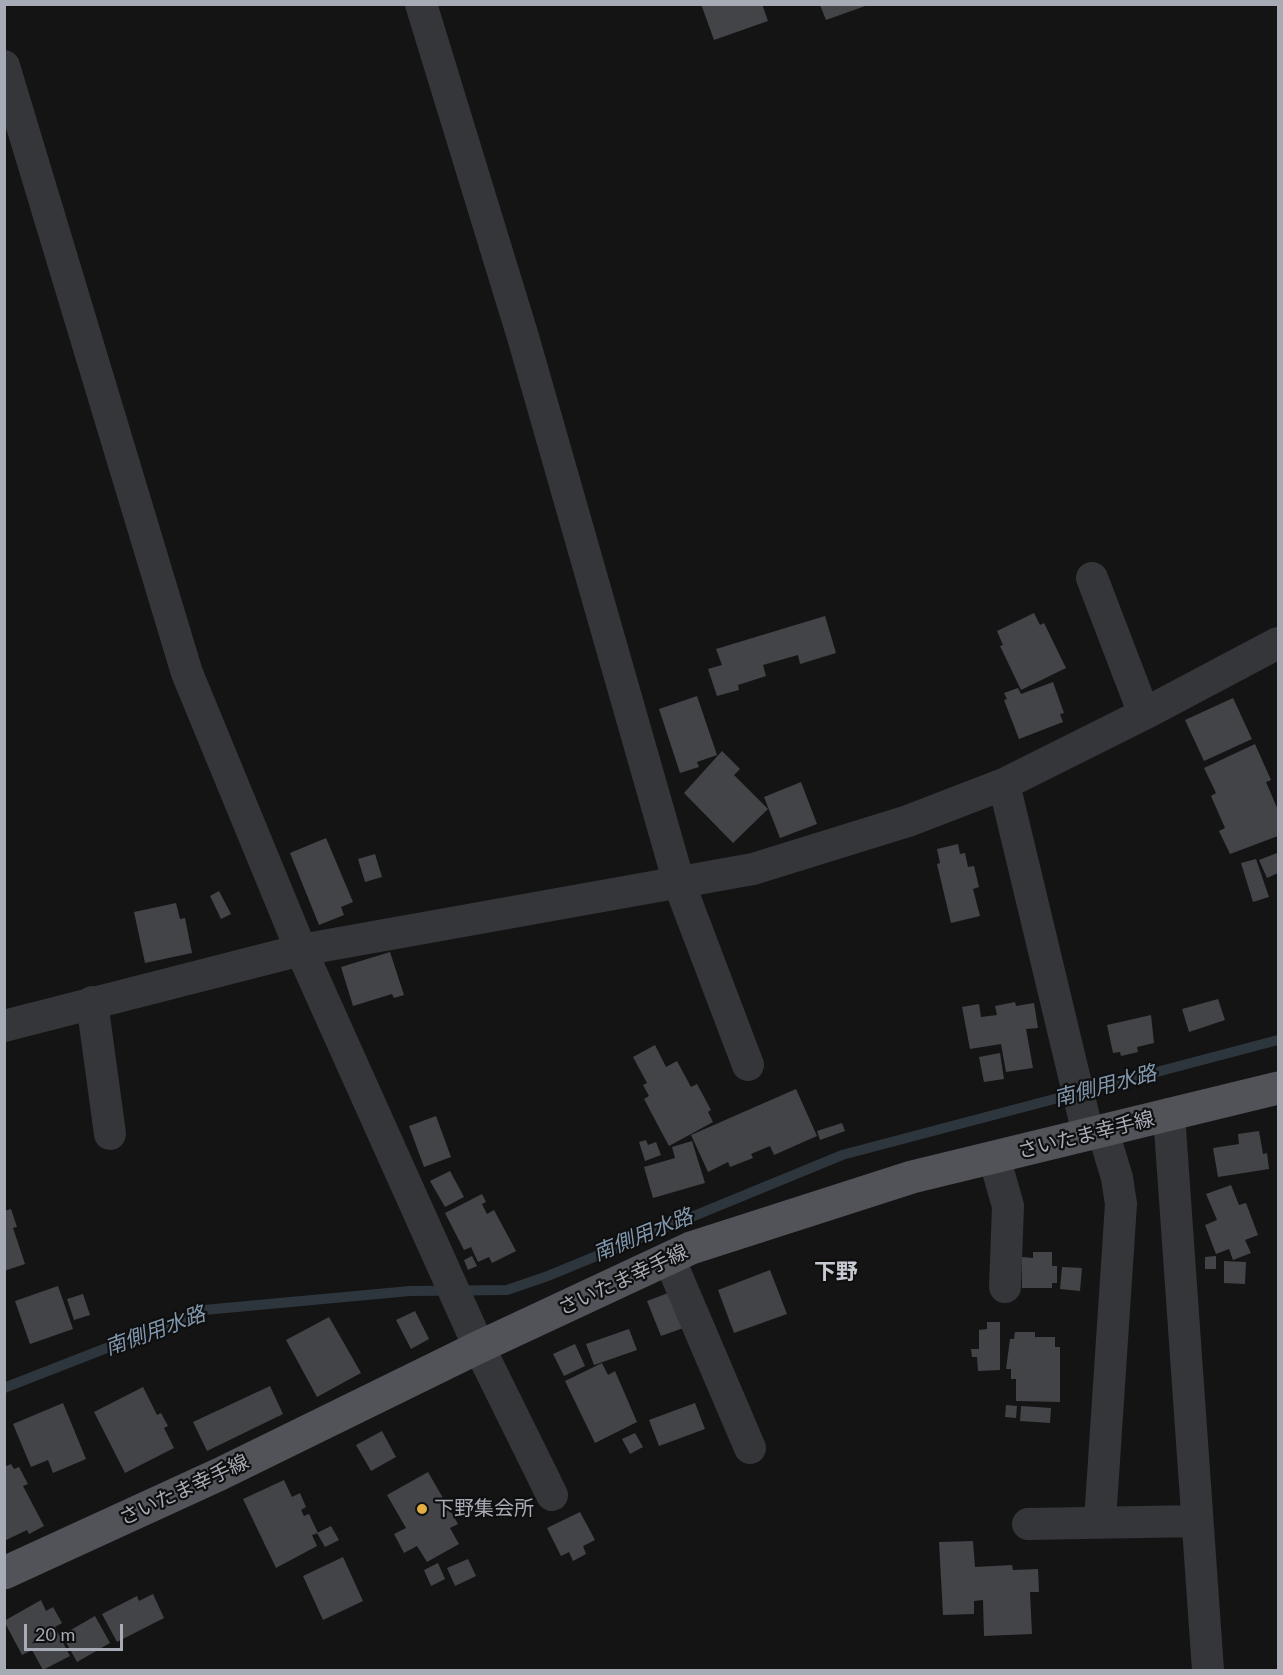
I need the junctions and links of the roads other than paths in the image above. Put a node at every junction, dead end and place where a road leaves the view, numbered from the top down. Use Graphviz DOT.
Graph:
graph roads {
  1 [pos="421,4"];
  2 [pos="4,66"];
  3 [pos="1092,578"];
  4 [pos="1278,643"];
  5 [pos="1144,714"];
  6 [pos="1004,784"];
  7 [pos="679,883"];
  8 [pos="301,950"];
  9 [pos="92,1002"];
  10 [pos="4,1026"];
  11 [pos="748,1065"];
  12 [pos="1278,1088"];
  13 [pos="1169,1114"];
  14 [pos="1095,1132"];
  15 [pos="110,1134"];
  16 [pos="994,1157"];
  17 [pos="669,1258"];
  18 [pos="1005,1287"];
  19 [pos="479,1347"];
  20 [pos="750,1448"];
  21 [pos="552,1495"];
  22 [pos="1100,1521"];
  23 [pos="1197,1521"];
  24 [pos="1028,1524"];
  25 [pos="4,1574"];
  26 [pos="1208,1671"];
  1 -- 7 [label="street"];
  2 -- 8 [label="street"];
  3 -- 5 [label="street"];
  4 -- 5 [label="street"];
  5 -- 6 [label="street"];
  6 -- 7 [label="street"];
  6 -- 14 [label="street"];
  7 -- 8 [label="street"];
  7 -- 11 [label="street"];
  8 -- 9 [label="street"];
  8 -- 19 [label="street"];
  9 -- 10 [label="street"];
  9 -- 15 [label="street"];
  12 -- 13 [label="main road, さいたま幸手線"];
  13 -- 14 [label="main road, さいたま幸手線"];
  13 -- 23 [label="street"];
  14 -- 16 [label="main road, さいたま幸手線"];
  14 -- 22 [label="street"];
  16 -- 17 [label="main road, さいたま幸手線"];
  16 -- 18 [label="street"];
  17 -- 19 [label="main road, さいたま幸手線"];
  17 -- 20 [label="street"];
  19 -- 21 [label="street"];
  19 -- 25 [label="main road, さいたま幸手線"];
  22 -- 23 [label="street"];
  22 -- 24 [label="street"];
  23 -- 26 [label="street"];
}
